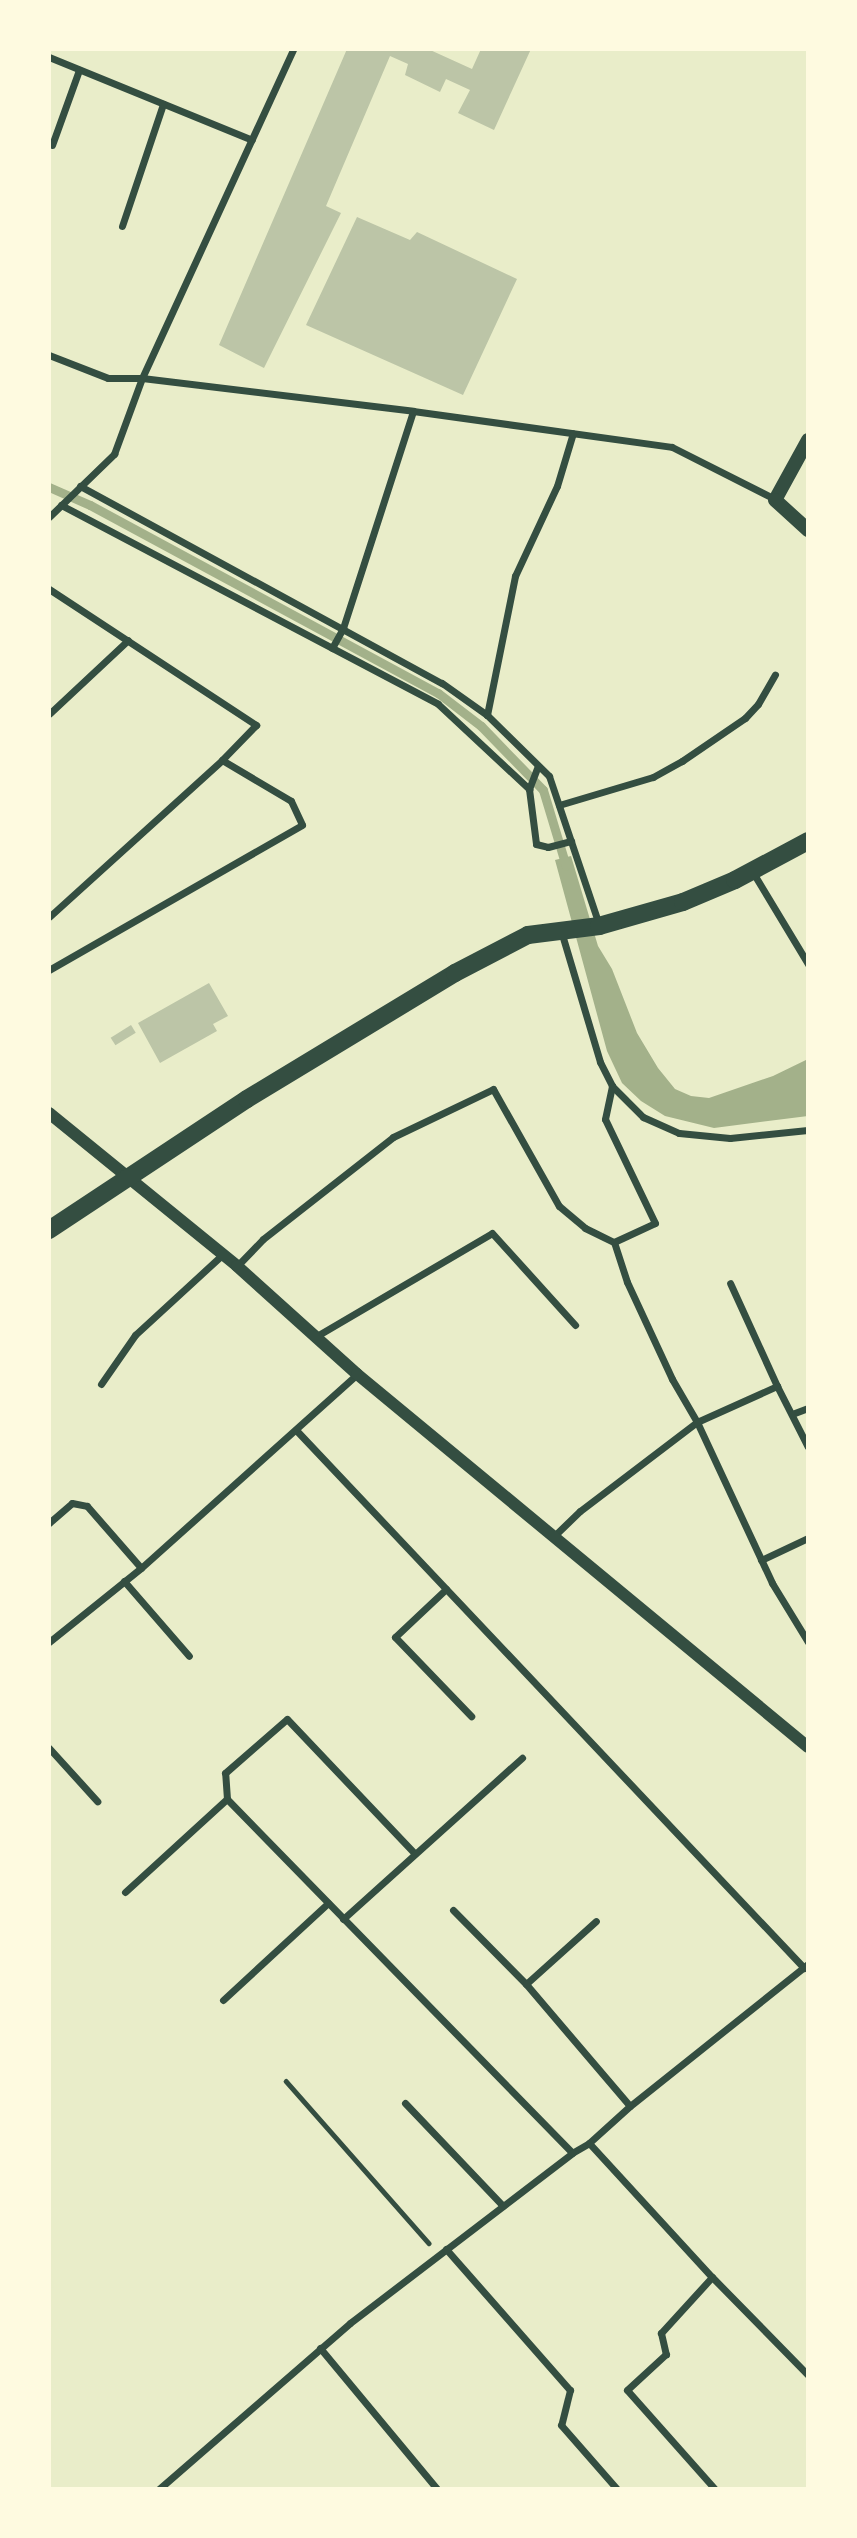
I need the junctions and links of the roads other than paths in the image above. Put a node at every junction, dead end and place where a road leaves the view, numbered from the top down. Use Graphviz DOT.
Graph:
graph roads {
  1 [pos="293,49"];
  2 [pos="49,57"];
  3 [pos="79,70"];
  4 [pos="163,104"];
  5 [pos="252,140"];
  6 [pos="52,145"];
  7 [pos="122,226"];
  8 [pos="49,355"];
  9 [pos="142,378"];
  10 [pos="413,411"];
  11 [pos="573,433"];
  12 [pos="808,440"];
  13 [pos="80,486"];
  14 [pos="775,500"];
  15 [pos="61,505"];
  16 [pos="49,517"];
  17 [pos="808,530"];
  18 [pos="49,589"];
  19 [pos="343,628"];
  20 [pos="128,640"];
  21 [pos="332,648"];
  22 [pos="775,674"];
  23 [pos="49,714"];
  24 [pos="488,715"];
  25 [pos="222,760"];
  26 [pos="538,766"];
  27 [pos="529,789"];
  28 [pos="559,805"];
  29 [pos="571,841"];
  30 [pos="808,841"];
  31 [pos="752,871"];
  32 [pos="49,917"];
  33 [pos="599,926"];
  34 [pos="561,931"];
  35 [pos="808,964"];
  36 [pos="49,970"];
  37 [pos="612,1086"];
  38 [pos="49,1113"];
  39 [pos="808,1130"];
  40 [pos="129,1178"];
  41 [pos="49,1230"];
  42 [pos="614,1242"];
  43 [pos="222,1255"];
  44 [pos="237,1266"];
  45 [pos="730,1283"];
  46 [pos="575,1325"];
  47 [pos="314,1337"];
  48 [pos="357,1374"];
  49 [pos="101,1384"];
  50 [pos="777,1385"];
  51 [pos="808,1408"];
  52 [pos="792,1414"];
  53 [pos="697,1422"];
  54 [pos="296,1430"];
  55 [pos="808,1447"];
  56 [pos="49,1523"];
  57 [pos="553,1537"];
  58 [pos="808,1538"];
  59 [pos="761,1560"];
  60 [pos="141,1568"];
  61 [pos="124,1581"];
  62 [pos="446,1589"];
  63 [pos="49,1642"];
  64 [pos="808,1642"];
  65 [pos="189,1656"];
  66 [pos="471,1716"];
  67 [pos="808,1747"];
  68 [pos="49,1748"];
  69 [pos="522,1758"];
  70 [pos="227,1799"];
  71 [pos="97,1801"];
  72 [pos="414,1853"];
  73 [pos="125,1892"];
  74 [pos="328,1903"];
  75 [pos="453,1910"];
  76 [pos="343,1919"];
  77 [pos="596,1921"];
  78 [pos="806,1966"];
  79 [pos="526,1984"];
  80 [pos="223,2000"];
  81 [pos="405,2103"];
  82 [pos="631,2106"];
  83 [pos="589,2143"];
  84 [pos="572,2153"];
  85 [pos="503,2206"];
  86 [pos="442,2252"];
  87 [pos="712,2277"];
  88 [pos="320,2348"];
  89 [pos="808,2375"];
  90 [pos="432,2487"];
  91 [pos="159,2489"];
  92 [pos="617,2489"];
  93 [pos="715,2489"];
  1 -- 5 [label="street"];
  2 -- 3 [label="street"];
  3 -- 4 [label="street"];
  3 -- 6 [label="street"];
  4 -- 5 [label="street"];
  4 -- 7 [label="street"];
  5 -- 9 [label="street"];
  8 -- 9 [label="street"];
  9 -- 10 [label="street"];
  9 -- 13 [label="street"];
  10 -- 11 [label="street"];
  10 -- 19 [label="street"];
  11 -- 14 [label="street"];
  11 -- 24 [label="street"];
  12 -- 14 [label="main road"];
  13 -- 15 [label="street"];
  13 -- 19 [label="street"];
  14 -- 17 [label="main road"];
  15 -- 16 [label="street"];
  15 -- 21 [label="street"];
  18 -- 20 [label="street"];
  19 -- 21 [label="street"];
  19 -- 24 [label="street"];
  20 -- 23 [label="street"];
  20 -- 25 [label="street"];
  21 -- 27 [label="street"];
  22 -- 28 [label="street"];
  24 -- 26 [label="street"];
  25 -- 32 [label="street"];
  25 -- 36 [label="street"];
  26 -- 27 [label="street"];
  26 -- 28 [label="street"];
  27 -- 29 [label="street"];
  28 -- 29 [label="street"];
  29 -- 33 [label="street"];
  30 -- 31 [label="main road"];
  31 -- 33 [label="main road"];
  31 -- 35 [label="street"];
  33 -- 34 [label="main road"];
  34 -- 37 [label="street"];
  34 -- 40 [label="main road"];
  37 -- 39 [label="street"];
  37 -- 42 [label="street"];
  38 -- 40 [label="street"];
  40 -- 41 [label="main road"];
  40 -- 43 [label="street"];
  42 -- 44 [label="street"];
  42 -- 53 [label="street"];
  43 -- 44 [label="street"];
  43 -- 49 [label="street"];
  44 -- 47 [label="street"];
  45 -- 50 [label="street"];
  46 -- 47 [label="street"];
  47 -- 48 [label="street"];
  48 -- 54 [label="street"];
  48 -- 57 [label="street"];
  50 -- 52 [label="street"];
  50 -- 53 [label="street"];
  51 -- 52 [label="street"];
  52 -- 55 [label="street"];
  53 -- 57 [label="street"];
  53 -- 59 [label="street"];
  54 -- 60 [label="street"];
  54 -- 62 [label="street"];
  56 -- 60 [label="street"];
  57 -- 67 [label="street"];
  58 -- 59 [label="street"];
  59 -- 64 [label="street"];
  60 -- 61 [label="street"];
  61 -- 63 [label="street"];
  61 -- 65 [label="street"];
  62 -- 66 [label="street"];
  62 -- 78 [label="street"];
  68 -- 71 [label="street"];
  69 -- 72 [label="street"];
  70 -- 72 [label="street"];
  70 -- 73 [label="street"];
  70 -- 74 [label="street"];
  72 -- 76 [label="street"];
  74 -- 76 [label="street"];
  74 -- 80 [label="street"];
  75 -- 79 [label="street"];
  76 -- 84 [label="street"];
  77 -- 79 [label="street"];
  78 -- 82 [label="street"];
  79 -- 82 [label="street"];
  81 -- 85 [label="street"];
  82 -- 83 [label="street"];
  83 -- 84 [label="street"];
  83 -- 87 [label="street"];
  84 -- 85 [label="street"];
  85 -- 86 [label="street"];
  86 -- 88 [label="street"];
  86 -- 92 [label="street"];
  87 -- 89 [label="street"];
  87 -- 93 [label="street"];
  88 -- 90 [label="street"];
  88 -- 91 [label="street"];
}
